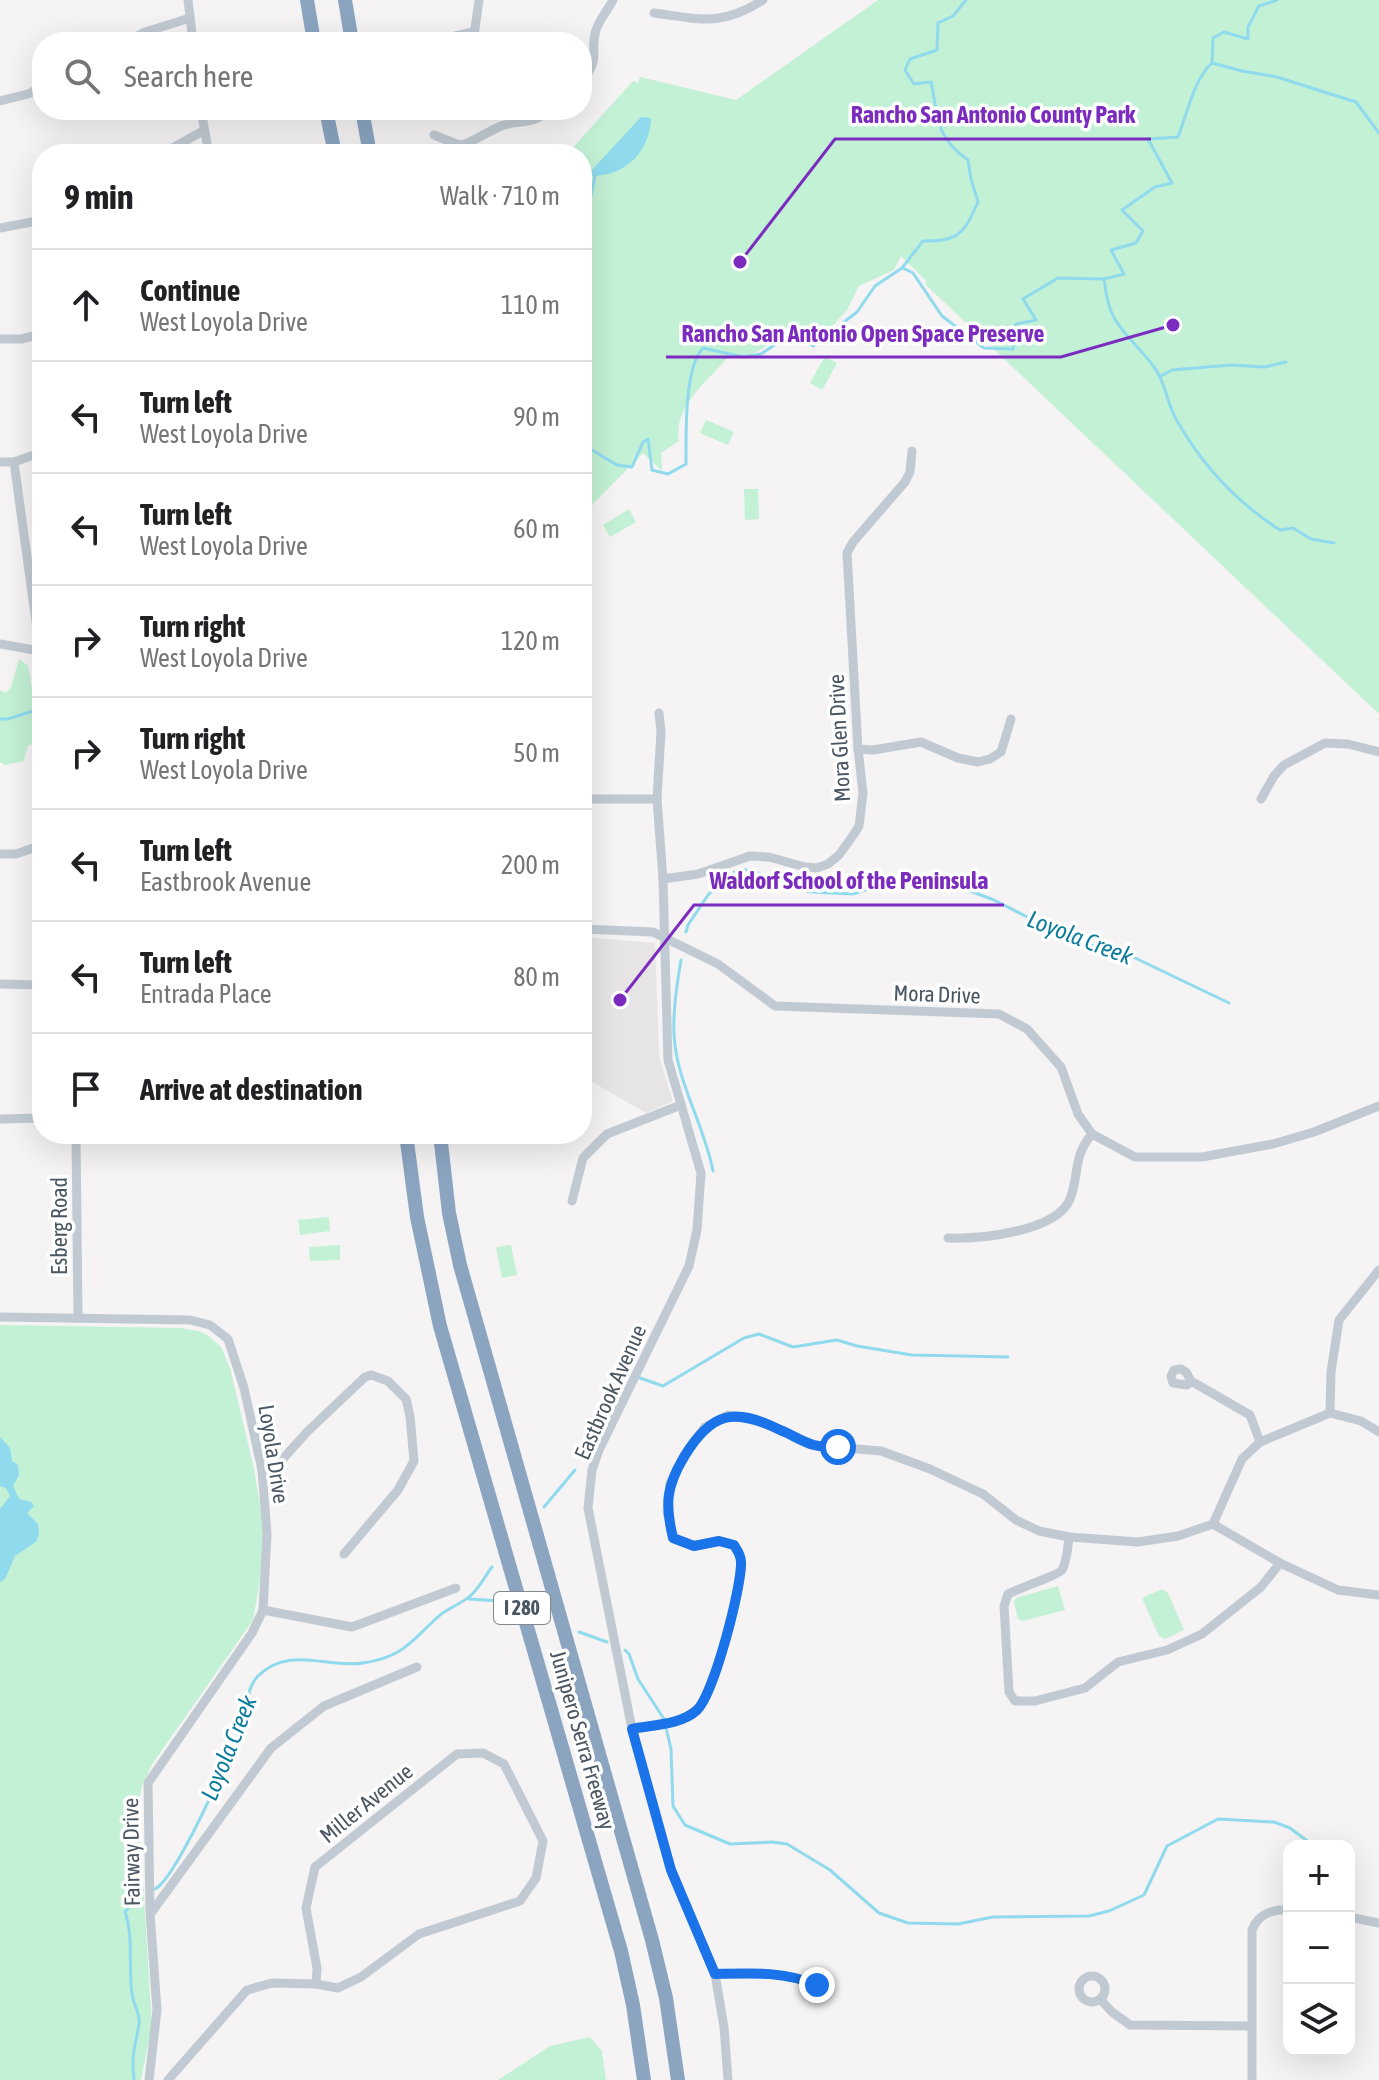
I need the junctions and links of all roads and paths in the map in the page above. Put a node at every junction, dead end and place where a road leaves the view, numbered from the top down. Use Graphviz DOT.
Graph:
graph roads {
  1 [pos="188,0"];
  2 [pos="307,0"];
  3 [pos="345,0"];
  4 [pos="479,0"];
  5 [pos="613,0"];
  6 [pos="763,0"];
  7 [pos="747,4"];
  8 [pos="654,13"];
  9 [pos="190,18"];
  10 [pos="145,32"];
  11 [pos="192,32"];
  12 [pos="312,32"];
  13 [pos="350,32"];
  14 [pos="474,32"];
  15 [pos="592,64"];
  16 [pos="32,92"];
  17 [pos="0,101"];
  18 [pos="202,120"];
  19 [pos="328,120"];
  20 [pos="364,120"];
  21 [pos="535,120"];
  22 [pos="515,122"];
  23 [pos="203,131"];
  24 [pos="434,135"];
  25 [pos="180,144"];
  26 [pos="206,144"];
  27 [pos="333,144"];
  28 [pos="368,144"];
  29 [pos="456,144"];
  30 [pos="465,144"];
  31 [pos="32,222"];
  32 [pos="0,228"];
  33 [pos="32,336"];
  34 [pos="0,339"];
  35 [pos="912,451"];
  36 [pos="32,456"];
  37 [pos="0,462"];
  38 [pos="14,462"];
  39 [pos="32,593"];
  40 [pos="0,644"];
  41 [pos="32,650"];
  42 [pos="659,713"];
  43 [pos="1011,719"];
  44 [pos="858,749"];
  45 [pos="1379,752"];
  46 [pos="592,799"];
  47 [pos="657,799"];
  48 [pos="1261,799"];
  49 [pos="32,848"];
  50 [pos="0,854"];
  51 [pos="663,879"];
  52 [pos="592,929"];
  53 [pos="665,938"];
  54 [pos="0,984"];
  55 [pos="32,985"];
  56 [pos="681,1105"];
  57 [pos="1379,1106"];
  58 [pos="32,1118"];
  59 [pos="0,1119"];
  60 [pos="1092,1134"];
  61 [pos="76,1144"];
  62 [pos="407,1144"];
  63 [pos="441,1144"];
  64 [pos="572,1201"];
  65 [pos="948,1238"];
  66 [pos="1379,1270"];
  67 [pos="1374,1282"];
  68 [pos="0,1317"];
  69 [pos="78,1318"];
  70 [pos="1191,1381"];
  71 [pos="1330,1413"];
  72 [pos="1379,1432"];
  73 [pos="1260,1442"];
  74 [pos="262,1470"];
  75 [pos="1213,1524"];
  76 [pos="1069,1537"];
  77 [pos="344,1554"];
  78 [pos="1280,1563"];
  79 [pos="456,1588"];
  80 [pos="1379,1595"];
  81 [pos="263,1610"];
  82 [pos="417,1667"];
  83 [pos="632,1729"];
  84 [pos="1283,1910"];
  85 [pos="150,1913"];
  86 [pos="1355,1918"];
  87 [pos="1379,1923"];
  88 [pos="715,1974"];
  89 [pos="316,1984"];
  90 [pos="817,1985"];
  91 [pos="1100,1999"];
  92 [pos="1251,2026"];
  93 [pos="149,2080"];
  94 [pos="168,2080"];
  95 [pos="644,2080"];
  96 [pos="678,2080"];
  97 [pos="728,2080"];
  98 [pos="1252,2080"];
  1 -- 9 [label="street"];
  2 -- 12 [label="highway"];
  3 -- 13 [label="highway"];
  4 -- 14 [label="street"];
  5 -- 15 [label="street"];
  6 -- 7 [label="street"];
  7 -- 8 [label="street"];
  9 -- 10 [label="street"];
  9 -- 11 [label="street"];
  16 -- 17 [label="street"];
  18 -- 23 [label="street"];
  19 -- 27 [label="highway"];
  20 -- 28 [label="highway"];
  21 -- 22 [label="street"];
  22 -- 30 [label="street"];
  23 -- 25 [label="street"];
  23 -- 26 [label="street"];
  24 -- 29 [label="street"];
  31 -- 32 [label="street"];
  33 -- 34 [label="street"];
  35 -- 44 [label="street, Mora Glen Drive"];
  36 -- 38 [label="street"];
  37 -- 38 [label="street"];
  38 -- 39 [label="street"];
  40 -- 41 [label="street"];
  42 -- 47 [label="street, Eastbrook Avenue"];
  43 -- 44 [label="street"];
  44 -- 51 [label="street, Mora Glen Drive"];
  45 -- 48 [label="street"];
  46 -- 47 [label="street"];
  47 -- 51 [label="street, Eastbrook Avenue"];
  49 -- 50 [label="street"];
  51 -- 53 [label="street, Eastbrook Avenue"];
  52 -- 53 [label="street, Mora Drive"];
  53 -- 56 [label="street, Eastbrook Avenue"];
  53 -- 60 [label="street, Mora Drive"];
  54 -- 55 [label="street"];
  56 -- 64 [label="street"];
  56 -- 83 [label="street, Eastbrook Avenue"];
  57 -- 60 [label="street"];
  58 -- 59 [label="street"];
  60 -- 65 [label="street"];
  61 -- 69 [label="street, Esberg Road"];
  62 -- 95 [label="highway, Junipero Serra Freeway / I 280"];
  63 -- 96 [label="highway, Junipero Serra Freeway / I 280"];
  66 -- 67 [label="street"];
  67 -- 71 [label="street"];
  68 -- 69 [label="street, Loyola Drive"];
  69 -- 74 [label="street, Loyola Drive"];
  70 -- 73 [label="street"];
  71 -- 72 [label="street"];
  71 -- 73 [label="street"];
  73 -- 75 [label="street"];
  74 -- 77 [label="street"];
  74 -- 81 [label="street, Loyola Drive"];
  75 -- 76 [label="street"];
  75 -- 78 [label="street"];
  76 -- 78 [label="street"];
  76 -- 83 [label="street"];
  78 -- 80 [label="street"];
  79 -- 81 [label="street"];
  81 -- 85 [label="street, Fairway Drive"];
  82 -- 85 [label="street"];
  83 -- 88 [label="street, Eastbrook Avenue"];
  84 -- 92 [label="street"];
  85 -- 93 [label="street, Fairway Drive"];
  86 -- 87 [label="street"];
  88 -- 90 [label="street"];
  88 -- 97 [label="street, Eastbrook Avenue"];
  89 -- 89 [label="street, Miller Avenue"];
  89 -- 94 [label="street"];
  91 -- 92 [label="street"];
  92 -- 98 [label="street"];
}
